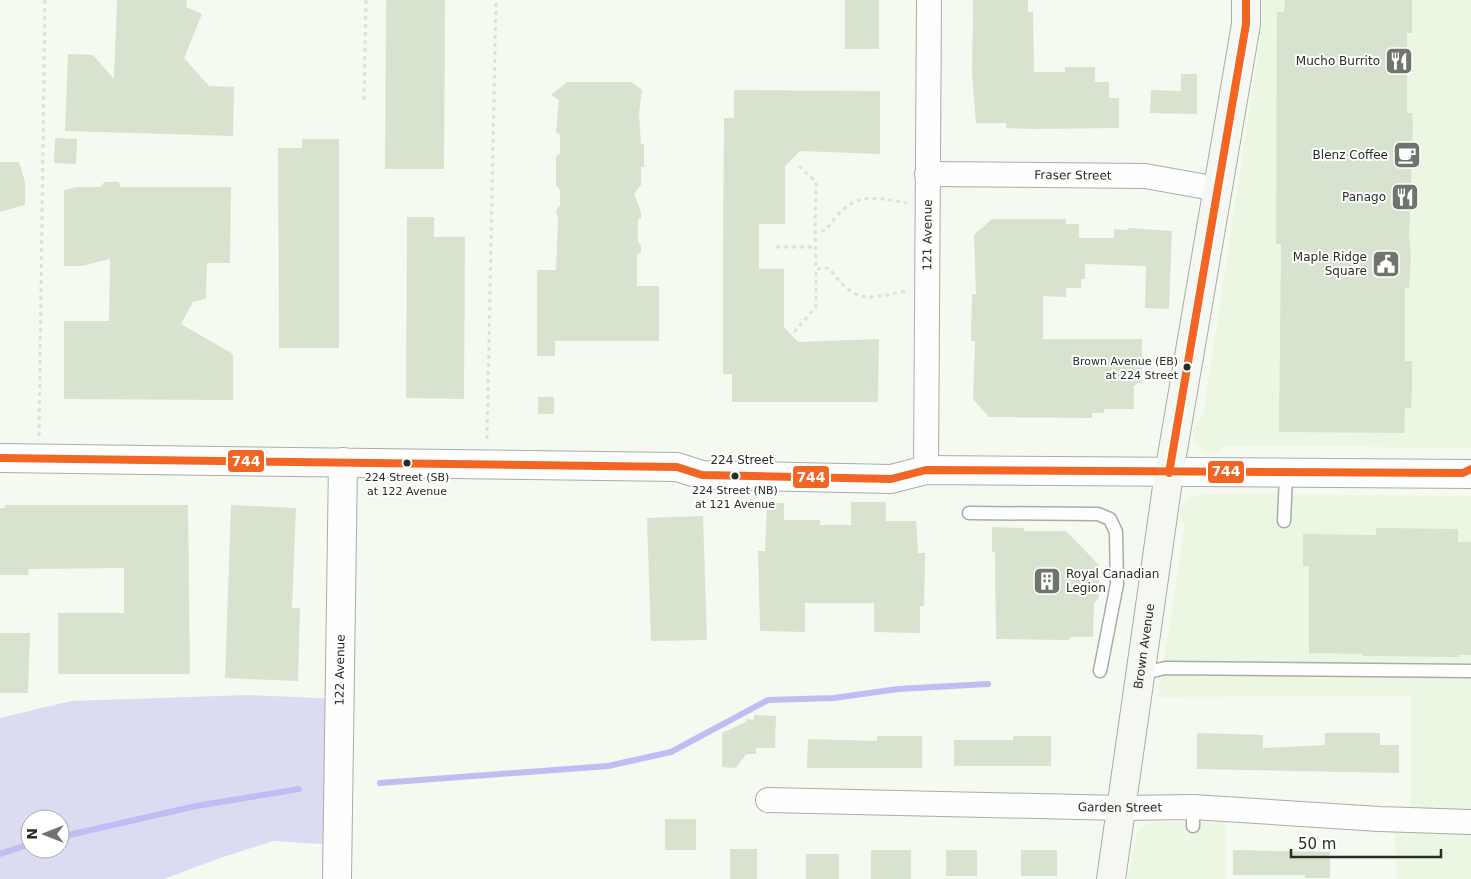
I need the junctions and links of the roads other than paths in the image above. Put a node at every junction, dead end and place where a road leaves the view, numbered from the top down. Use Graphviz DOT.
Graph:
graph roads {
  1 [pos="929,0"];
  2 [pos="1246,0"];
  3 [pos="927,174"];
  4 [pos="1218,188"];
  5 [pos="0,458"];
  6 [pos="343,462"];
  7 [pos="926,470"];
  8 [pos="1468,472"];
  9 [pos="1170,473"];
  10 [pos="1286,474"];
  11 [pos="969,513"];
  12 [pos="1284,521"];
  13 [pos="1100,671"];
  14 [pos="1471,671"];
  15 [pos="1140,674"];
  16 [pos="768,800"];
  17 [pos="1122,808"];
  18 [pos="1471,822"];
  19 [pos="337,879"];
  20 [pos="1111,879"];
  1 -- 3 [label="street, 121 Avenue"];
  2 -- 4 [label="main road, Brown Avenue"];
  3 -- 4 [label="street, Fraser Street"];
  3 -- 7 [label="street, 121 Avenue"];
  4 -- 9 [label="main road, Brown Avenue"];
  5 -- 6 [label="street, 224 Street"];
  6 -- 7 [label="street, 224 Street"];
  6 -- 19 [label="street, 122 Avenue"];
  7 -- 9 [label="street, 224 Street"];
  8 -- 10 [label="street, 224 Street"];
  9 -- 10 [label="street, 224 Street"];
  9 -- 15 [label="main road, Brown Avenue"];
  10 -- 12 [label="lane"];
  11 -- 13 [label="lane"];
  14 -- 15 [label="lane"];
  15 -- 17 [label="main road, Brown Avenue"];
  16 -- 17 [label="street, Garden Street"];
  17 -- 18 [label="street, Garden Street"];
  17 -- 20 [label="main road, Brown Avenue"];
}
